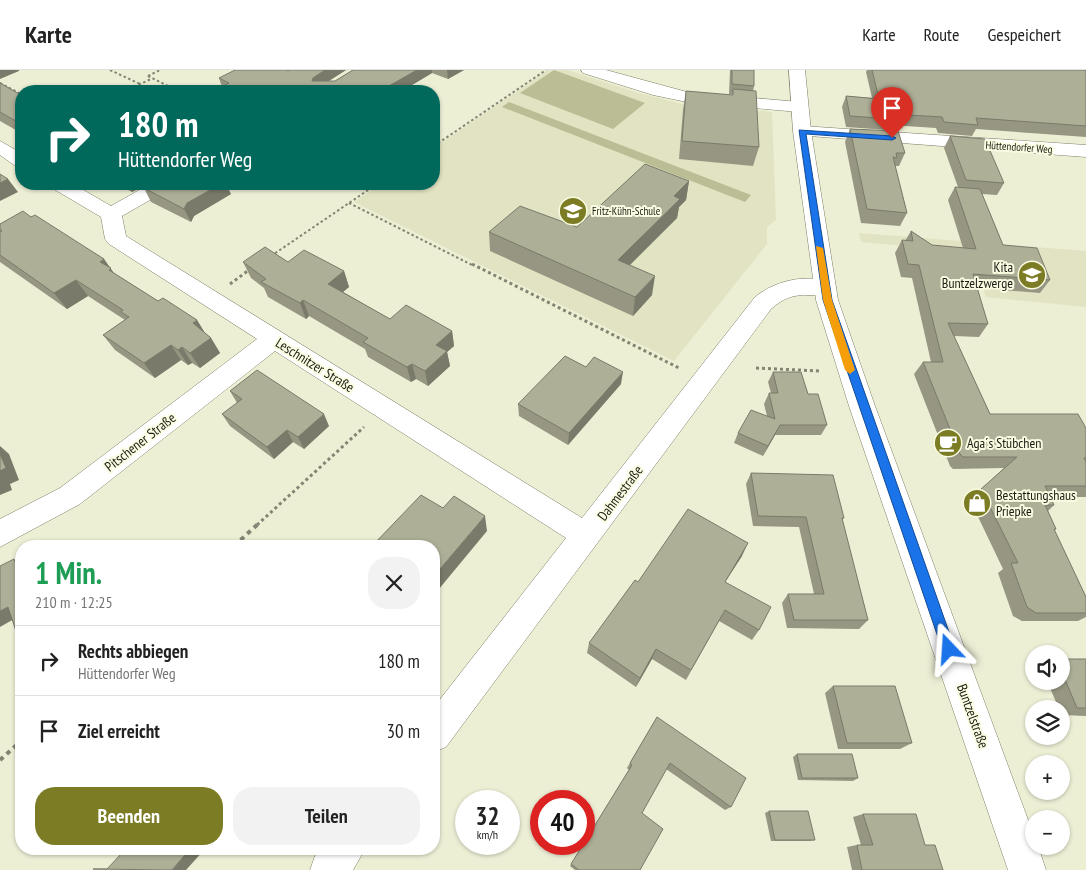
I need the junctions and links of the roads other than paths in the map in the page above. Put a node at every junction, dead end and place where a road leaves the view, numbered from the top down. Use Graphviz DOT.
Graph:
graph roads {
  1 [pos="589,70"];
  2 [pos="797,70"];
  3 [pos="799,107"];
  4 [pos="802,131"];
  5 [pos="0,147"];
  6 [pos="1086,151"];
  7 [pos="15,156"];
  8 [pos="69,190"];
  9 [pos="153,190"];
  10 [pos="111,214"];
  11 [pos="825,287"];
  12 [pos="274,339"];
  13 [pos="0,534"];
  14 [pos="587,536"];
  15 [pos="440,727"];
  16 [pos="341,855"];
  17 [pos="330,870"];
  18 [pos="1027,870"];
  1 -- 3 [label="street"];
  2 -- 3 [label="street, Buntzelstraße"];
  3 -- 4 [label="street, Buntzelstraße"];
  4 -- 6 [label="street, Hüttendorfer Weg"];
  4 -- 11 [label="street, Buntzelstraße"];
  5 -- 7 [label="street"];
  8 -- 10 [label="street"];
  9 -- 10 [label="street"];
  10 -- 12 [label="street, Leschnitzer Straße"];
  11 -- 14 [label="street, Dahmestraße"];
  11 -- 18 [label="street, Buntzelstraße"];
  12 -- 13 [label="street, Pitschener Straße"];
  12 -- 14 [label="street, Leschnitzer Straße"];
  14 -- 15 [label="street, Dahmestraße"];
  16 -- 17 [label="street"];
}
